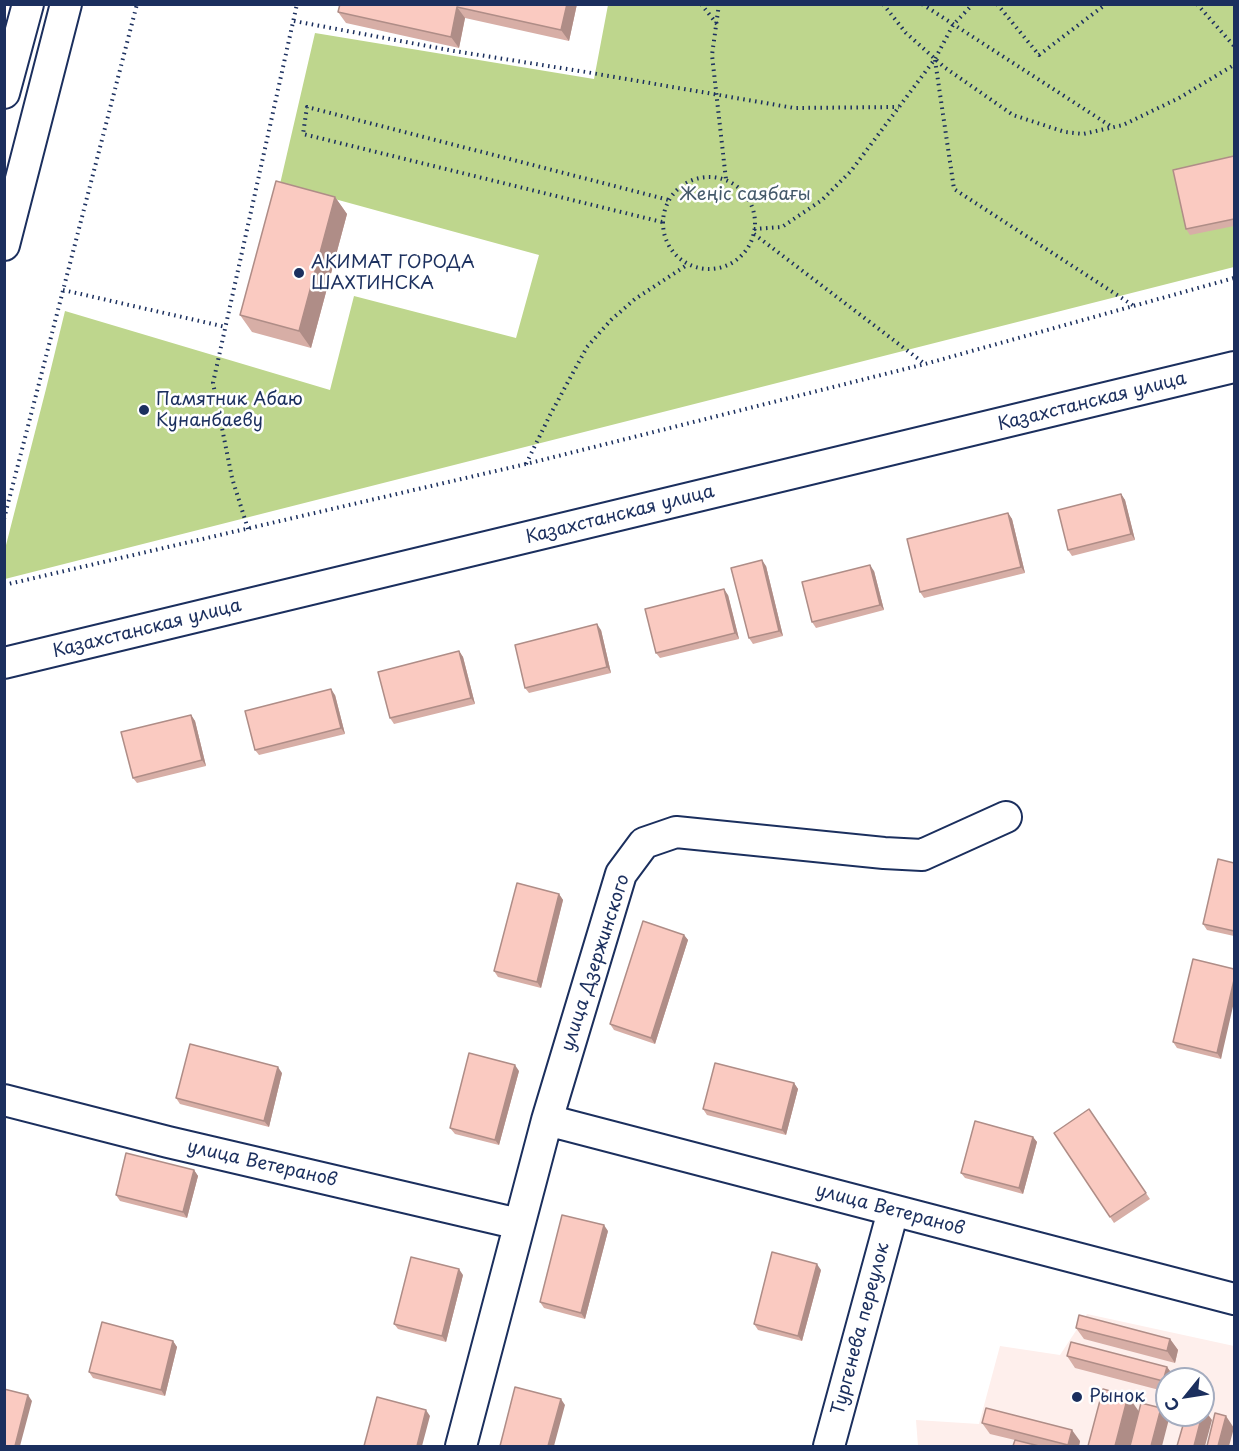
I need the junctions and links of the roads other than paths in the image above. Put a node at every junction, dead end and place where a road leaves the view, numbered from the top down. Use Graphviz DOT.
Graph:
graph roads {
  1 [pos="28,4"];
  2 [pos="66,4"];
  3 [pos="4,93"];
  4 [pos="4,245"];
  5 [pos="1234,367"];
  6 [pos="4,663"];
  7 [pos="1006,818"];
  8 [pos="4,1100"];
  9 [pos="547,1120"];
  10 [pos="893,1211"];
  11 [pos="519,1224"];
  12 [pos="1234,1299"];
  13 [pos="461,1446"];
  14 [pos="829,1446"];
  1 -- 3 [label="street"];
  2 -- 4 [label="street"];
  5 -- 6 [label="street, Казахстанская улица"];
  7 -- 9 [label="street, улица Дзержинского"];
  8 -- 11 [label="street, улица Ветеранов"];
  9 -- 10 [label="street, улица Ветеранов"];
  9 -- 11 [label="street, улица Дзержинского"];
  10 -- 12 [label="street, улица Ветеранов"];
  10 -- 14 [label="street, Тургенева переулок"];
  11 -- 13 [label="street, улица Дзержинского"];
}
